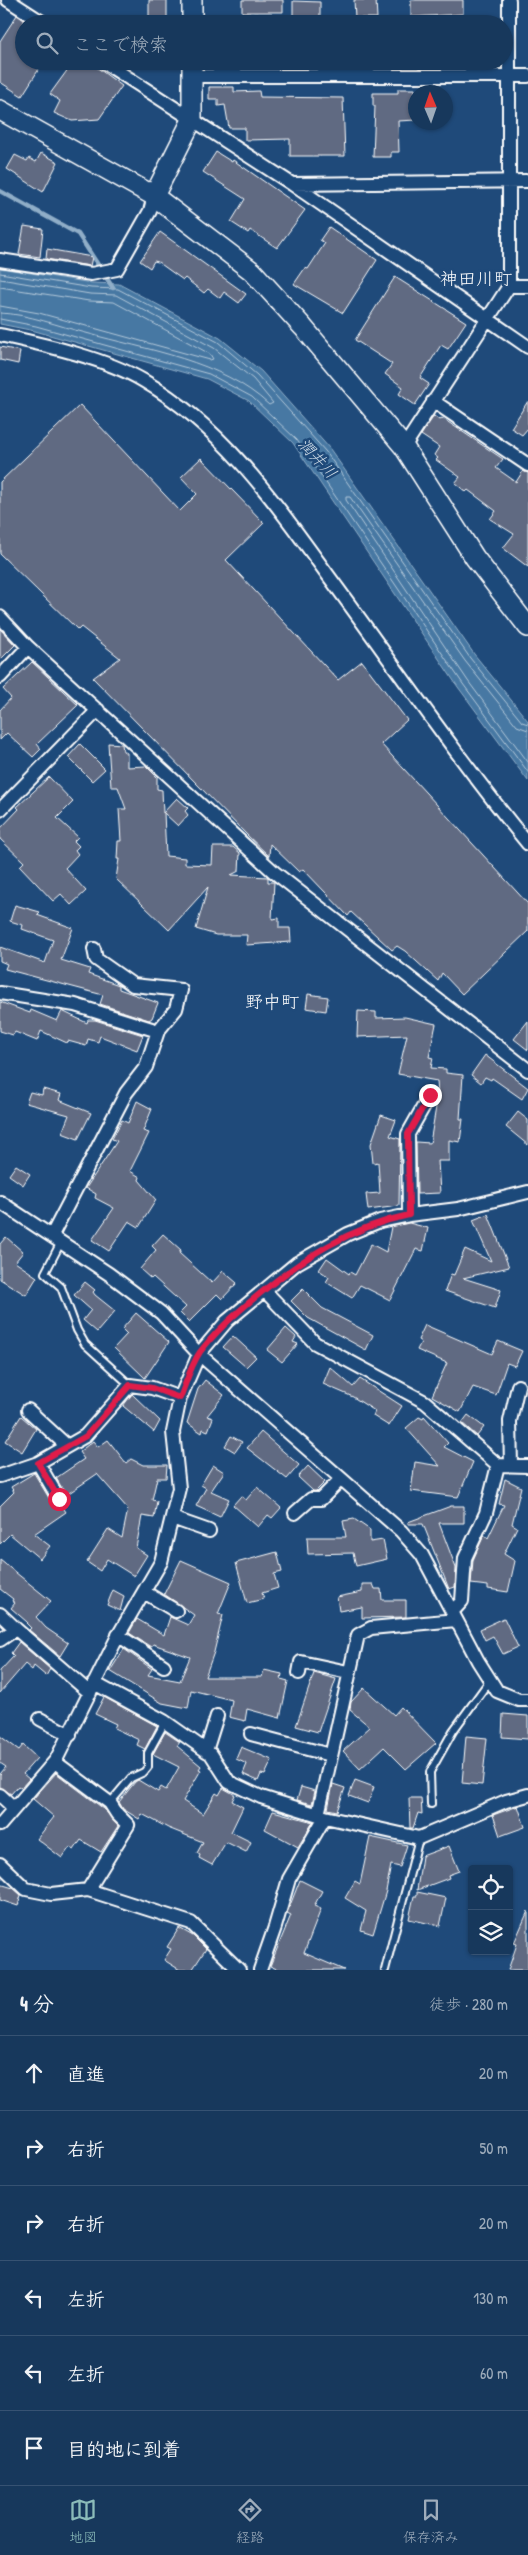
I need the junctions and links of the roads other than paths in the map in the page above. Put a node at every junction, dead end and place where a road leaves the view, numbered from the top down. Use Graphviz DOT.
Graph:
graph roads {
  1 [pos="8,0"];
  2 [pos="192,0"];
  3 [pos="509,0"];
  4 [pos="31,15"];
  5 [pos="192,15"];
  6 [pos="509,15"];
  7 [pos="116,70"];
  8 [pos="192,70"];
  9 [pos="237,70"];
  10 [pos="509,70"];
  11 [pos="509,76"];
  12 [pos="528,76"];
  13 [pos="0,110"];
  14 [pos="192,120"];
  15 [pos="509,181"];
  16 [pos="528,181"];
  17 [pos="292,184"];
  18 [pos="154,196"];
  19 [pos="0,260"];
  20 [pos="509,286"];
  21 [pos="528,286"];
  22 [pos="487,320"];
  23 [pos="0,335"];
  24 [pos="528,347"];
  25 [pos="433,401"];
  26 [pos="404,447"];
  27 [pos="528,465"];
  28 [pos="0,617"];
  29 [pos="528,627"];
  30 [pos="28,648"];
  31 [pos="0,678"];
  32 [pos="98,710"];
  33 [pos="0,810"];
  34 [pos="528,844"];
  35 [pos="94,949"];
  36 [pos="0,993"];
  37 [pos="158,1031"];
  38 [pos="528,1070"];
  39 [pos="430,1095"];
  40 [pos="528,1192"];
  41 [pos="0,1202"];
  42 [pos="409,1215"];
  43 [pos="56,1238"];
  44 [pos="264,1290"];
  45 [pos="199,1354"];
  46 [pos="130,1385"];
  47 [pos="518,1386"];
  48 [pos="180,1398"];
  49 [pos="28,1410"];
  50 [pos="67,1446"];
  51 [pos="38,1463"];
  52 [pos="504,1465"];
  53 [pos="528,1466"];
  54 [pos="0,1476"];
  55 [pos="341,1479"];
  56 [pos="59,1499"];
  57 [pos="295,1513"];
  58 [pos="172,1518"];
  59 [pos="209,1531"];
  60 [pos="144,1592"];
  61 [pos="176,1611"];
  62 [pos="0,1614"];
  63 [pos="454,1616"];
  64 [pos="16,1630"];
  65 [pos="118,1636"];
  66 [pos="0,1640"];
  67 [pos="164,1666"];
  68 [pos="348,1672"];
  69 [pos="299,1673"];
  70 [pos="490,1680"];
  71 [pos="92,1688"];
  72 [pos="528,1700"];
  73 [pos="217,1716"];
  74 [pos="40,1718"];
  75 [pos="165,1722"];
  76 [pos="70,1734"];
  77 [pos="251,1734"];
  78 [pos="206,1751"];
  79 [pos="330,1755"];
  80 [pos="55,1762"];
  81 [pos="0,1795"];
  82 [pos="528,1796"];
  83 [pos="110,1803"];
  84 [pos="431,1804"];
  85 [pos="14,1808"];
  86 [pos="322,1816"];
  87 [pos="0,1825"];
  88 [pos="419,1838"];
  89 [pos="0,1864"];
  90 [pos="88,1890"];
  91 [pos="240,1970"];
  92 [pos="260,1970"];
  93 [pos="385,1970"];
  1 -- 4 [label="street"];
  2 -- 5 [label="street"];
  3 -- 6 [label="street"];
  7 -- 14 [label="street"];
  8 -- 14 [label="street"];
  9 -- 11 [label="street"];
  10 -- 11 [label="street"];
  11 -- 12 [label="street"];
  11 -- 15 [label="street"];
  13 -- 18 [label="street"];
  14 -- 17 [label="street"];
  14 -- 18 [label="street"];
  15 -- 16 [label="street"];
  15 -- 17 [label="street"];
  15 -- 20 [label="street"];
  17 -- 22 [label="street"];
  18 -- 19 [label="street"];
  18 -- 26 [label="street"];
  20 -- 21 [label="street"];
  20 -- 22 [label="street"];
  22 -- 24 [label="street"];
  22 -- 25 [label="street"];
  23 -- 34 [label="street"];
  25 -- 26 [label="street"];
  25 -- 27 [label="street"];
  26 -- 29 [label="street"];
  28 -- 30 [label="street"];
  30 -- 31 [label="street"];
  30 -- 32 [label="street"];
  32 -- 33 [label="street"];
  32 -- 38 [label="street"];
  35 -- 37 [label="street"];
  36 -- 37 [label="street"];
  37 -- 43 [label="street"];
  39 -- 42 [label="street"];
  40 -- 42 [label="street"];
  41 -- 43 [label="street"];
  42 -- 44 [label="street"];
  43 -- 45 [label="street"];
  43 -- 46 [label="lane"];
  44 -- 45 [label="street"];
  44 -- 52 [label="street"];
  45 -- 48 [label="street"];
  45 -- 55 [label="street"];
  46 -- 48 [label="street"];
  46 -- 50 [label="street"];
  47 -- 52 [label="street"];
  48 -- 58 [label="street"];
  49 -- 50 [label="street"];
  50 -- 51 [label="street"];
  51 -- 54 [label="street"];
  51 -- 56 [label="street"];
  52 -- 53 [label="street"];
  52 -- 63 [label="street"];
  55 -- 57 [label="street"];
  55 -- 63 [label="street"];
  58 -- 59 [label="street"];
  58 -- 60 [label="street"];
  60 -- 61 [label="street"];
  60 -- 65 [label="street"];
  62 -- 64 [label="street"];
  63 -- 68 [label="street"];
  63 -- 70 [label="street"];
  64 -- 66 [label="street"];
  64 -- 71 [label="street"];
  65 -- 67 [label="street"];
  65 -- 71 [label="street"];
  68 -- 69 [label="street"];
  68 -- 79 [label="street"];
  70 -- 72 [label="street"];
  70 -- 84 [label="lane"];
  71 -- 75 [label="street"];
  71 -- 76 [label="street"];
  73 -- 78 [label="street"];
  74 -- 76 [label="street"];
  75 -- 78 [label="street"];
  75 -- 83 [label="lane"];
  76 -- 80 [label="street"];
  77 -- 79 [label="street"];
  78 -- 86 [label="street"];
  79 -- 86 [label="street"];
  80 -- 83 [label="street"];
  80 -- 85 [label="street"];
  81 -- 85 [label="street"];
  82 -- 88 [label="street"];
  83 -- 90 [label="street"];
  85 -- 87 [label="street"];
  86 -- 88 [label="street"];
  86 -- 92 [label="street"];
  88 -- 93 [label="lane"];
  89 -- 90 [label="street"];
  90 -- 91 [label="street"];
}
